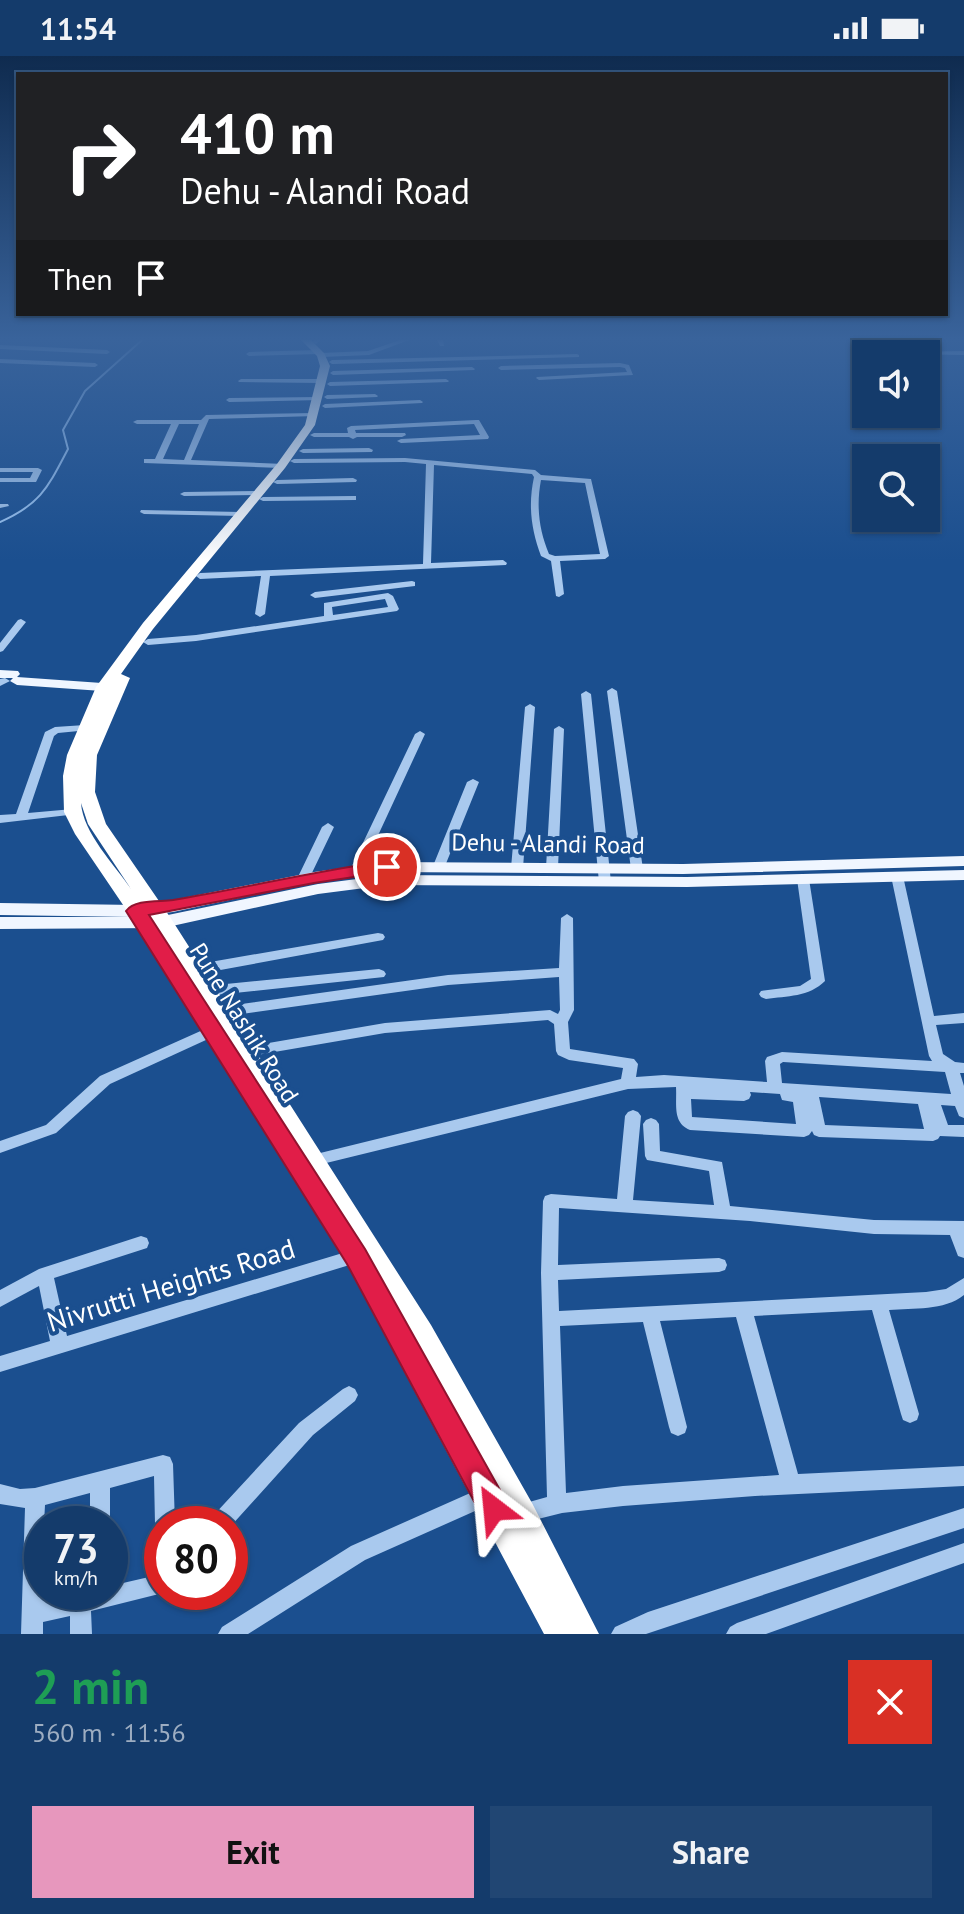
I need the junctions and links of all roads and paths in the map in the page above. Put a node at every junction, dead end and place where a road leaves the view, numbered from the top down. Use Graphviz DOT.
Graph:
graph roads {
  1 [pos="254,414"];
  2 [pos="298,414"];
  3 [pos="300,414"];
  4 [pos="300,414"];
  5 [pos="300,414"];
  6 [pos="302,414"];
  7 [pos="302,414"];
  8 [pos="305,414"];
  9 [pos="305,414"];
  10 [pos="308,414"];
  11 [pos="309,414"];
  12 [pos="309,414"];
  13 [pos="137,422"];
  14 [pos="176,422"];
  15 [pos="203,422"];
  16 [pos="402,437"];
  17 [pos="341,439"];
  18 [pos="369,450"];
  19 [pos="147,461"];
  20 [pos="158,461"];
  21 [pos="187,462"];
  22 [pos="430,462"];
  23 [pos="0,470"];
  24 [pos="538,477"];
  25 [pos="0,480"];
  26 [pos="353,480"];
  27 [pos="334,481"];
  28 [pos="202,486"];
  29 [pos="182,496"];
  30 [pos="353,498"];
  31 [pos="330,499"];
  32 [pos="144,512"];
  33 [pos="555,559"];
  34 [pos="503,563"];
  35 [pos="427,566"];
  36 [pos="315,571"];
  37 [pos="266,573"];
  38 [pos="200,576"];
  39 [pos="412,584"];
  40 [pos="559,594"];
  41 [pos="260,614"];
  42 [pos="329,618"];
  43 [pos="21,622"];
  44 [pos="148,642"];
  45 [pos="0,652"];
  46 [pos="0,665"];
  47 [pos="9,679"];
  48 [pos="112,684"];
  49 [pos="612,691"];
  50 [pos="586,694"];
  51 [pos="530,707"];
  52 [pos="85,728"];
  53 [pos="559,729"];
  54 [pos="420,734"];
  55 [pos="473,782"];
  56 [pos="73,812"];
  57 [pos="20,818"];
  58 [pos="0,819"];
  59 [pos="328,827"];
  60 [pos="964,861"];
  61 [pos="439,866"];
  62 [pos="517,868"];
  63 [pos="552,868"];
  64 [pos="637,869"];
  65 [pos="356,870"];
  66 [pos="964,875"];
  67 [pos="604,876"];
  68 [pos="897,876"];
  69 [pos="303,879"];
  70 [pos="803,879"];
  71 [pos="0,909"];
  72 [pos="149,916"];
  73 [pos="567,918"];
  74 [pos="0,923"];
  75 [pos="378,937"];
  76 [pos="193,970"];
  77 [pos="566,972"];
  78 [pos="379,974"];
  79 [pos="206,991"];
  80 [pos="766,994"];
  81 [pos="964,1018"];
  82 [pos="217,1021"];
  83 [pos="930,1021"];
  84 [pos="561,1022"];
  85 [pos="246,1052"];
  86 [pos="960,1067"];
  87 [pos="628,1083"];
  88 [pos="683,1088"];
  89 [pos="775,1089"];
  90 [pos="811,1092"];
  91 [pos="928,1099"];
  92 [pos="963,1105"];
  93 [pos="633,1116"];
  94 [pos="651,1124"];
  95 [pos="964,1131"];
  96 [pos="0,1147"];
  97 [pos="314,1160"];
  98 [pos="624,1206"];
  99 [pos="723,1212"];
  100 [pos="959,1228"];
  101 [pos="141,1243"];
  102 [pos="964,1251"];
  103 [pos="356,1256"];
  104 [pos="719,1265"];
  105 [pos="549,1273"];
  106 [pos="45,1274"];
  107 [pos="964,1285"];
  108 [pos="0,1299"];
  109 [pos="878,1302"];
  110 [pos="743,1310"];
  111 [pos="650,1316"];
  112 [pos="552,1319"];
  113 [pos="60,1346"];
  114 [pos="0,1364"];
  115 [pos="349,1395"];
  116 [pos="910,1414"];
  117 [pos="678,1427"];
  118 [pos="964,1476"];
  119 [pos="100,1481"];
  120 [pos="791,1483"];
  121 [pos="0,1494"];
  122 [pos="487,1495"];
  123 [pos="35,1498"];
  124 [pos="557,1502"];
  125 [pos="100,1506"];
  126 [pos="164,1506"];
  127 [pos="235,1506"];
  128 [pos="522,1513"];
  129 [pos="964,1518"];
  130 [pos="964,1553"];
  131 [pos="64,1610"];
  132 [pos="89,1610"];
  133 [pos="32,1624"];
  134 [pos="81,1634"];
  135 [pos="229,1634"];
  136 [pos="561,1634"];
  137 [pos="583,1634"];
  138 [pos="622,1634"];
  139 [pos="737,1634"];
  1 -- 15 [label="street"];
  2 -- 21 [label="street"];
  3 -- 28 [label="street"];
  4 -- 29 [label="street"];
  5 -- 32 [label="street"];
  6 -- 38 [label="highway, Pune Nashik Road"];
  7 -- 48 [label="highway, Pune Nashik Road"];
  8 -- 27 [label="street"];
  9 -- 31 [label="street"];
  10 -- 18 [label="street"];
  11 -- 16 [label="street"];
  12 -- 22 [label="street"];
  13 -- 14 [label="street"];
  14 -- 15 [label="street"];
  14 -- 20 [label="street"];
  15 -- 21 [label="street"];
  16 -- 16 [label="street"];
  16 -- 17 [label="street"];
  19 -- 20 [label="street"];
  20 -- 21 [label="street"];
  22 -- 24 [label="street"];
  22 -- 35 [label="street"];
  23 -- 25 [label="street"];
  24 -- 33 [label="street"];
  24 -- 33 [label="street"];
  26 -- 27 [label="street"];
  27 -- 31 [label="street"];
  30 -- 31 [label="street"];
  33 -- 40 [label="street"];
  34 -- 35 [label="street"];
  35 -- 36 [label="street"];
  36 -- 37 [label="street"];
  36 -- 39 [label="street"];
  37 -- 38 [label="street"];
  37 -- 41 [label="street"];
  38 -- 44 [label="highway, Pune Nashik Road"];
  42 -- 42 [label="street"];
  42 -- 44 [label="street"];
  43 -- 45 [label="street"];
  44 -- 48 [label="highway, Pune Nashik Road"];
  45 -- 46 [label="street"];
  47 -- 48 [label="main road"];
  48 -- 52 [label="highway, Pune Nashik Road"];
  48 -- 72 [label="highway, Pune Nashik Road"];
  49 -- 64 [label="street"];
  50 -- 67 [label="street"];
  51 -- 62 [label="street"];
  52 -- 56 [label="highway, Pune Nashik Road"];
  52 -- 57 [label="street"];
  53 -- 63 [label="street"];
  54 -- 65 [label="street"];
  55 -- 61 [label="street"];
  56 -- 57 [label="street"];
  56 -- 72 [label="highway, Pune Nashik Road"];
  57 -- 58 [label="street"];
  59 -- 69 [label="street"];
  60 -- 64 [label="main road, Dehu - Alandi Road"];
  61 -- 62 [label="main road, Dehu - Alandi Road"];
  61 -- 65 [label="main road, Dehu - Alandi Road"];
  62 -- 63 [label="main road, Dehu - Alandi Road"];
  63 -- 67 [label="main road, Dehu - Alandi Road"];
  64 -- 67 [label="main road, Dehu - Alandi Road"];
  65 -- 69 [label="main road, Dehu - Alandi Road"];
  66 -- 68 [label="main road, Dehu - Alandi Road"];
  67 -- 70 [label="main road, Dehu - Alandi Road"];
  67 -- 72 [label="main road, Dehu - Alandi Road"];
  68 -- 70 [label="main road, Dehu - Alandi Road"];
  68 -- 83 [label="street"];
  69 -- 72 [label="main road, Dehu - Alandi Road"];
  70 -- 80 [label="street"];
  71 -- 72 [label="main road"];
  72 -- 74 [label="main road"];
  72 -- 76 [label="highway, Pune Nashik Road"];
  72 -- 82 [label="highway, Pune Nashik Road"];
  73 -- 77 [label="street"];
  75 -- 76 [label="street"];
  76 -- 79 [label="highway, Pune Nashik Road"];
  77 -- 82 [label="street"];
  77 -- 84 [label="street"];
  78 -- 79 [label="street"];
  79 -- 82 [label="highway, Pune Nashik Road"];
  81 -- 83 [label="street"];
  82 -- 85 [label="highway, Pune Nashik Road"];
  82 -- 96 [label="street"];
  82 -- 103 [label="highway, Pune Nashik Road"];
  83 -- 86 [label="street"];
  84 -- 85 [label="street"];
  84 -- 87 [label="street"];
  85 -- 97 [label="highway, Pune Nashik Road"];
  86 -- 89 [label="street"];
  86 -- 92 [label="street"];
  87 -- 88 [label="street"];
  87 -- 97 [label="street"];
  88 -- 88 [label="street"];
  88 -- 89 [label="street"];
  89 -- 90 [label="street"];
  90 -- 91 [label="street"];
  90 -- 91 [label="street"];
  91 -- 92 [label="street"];
  91 -- 95 [label="street"];
  93 -- 98 [label="street"];
  94 -- 99 [label="street"];
  97 -- 128 [label="highway, Pune Nashik Road"];
  98 -- 99 [label="street"];
  98 -- 105 [label="street"];
  99 -- 100 [label="street"];
  100 -- 102 [label="street"];
  101 -- 106 [label="street"];
  103 -- 113 [label="street, Nivrutti Heights Road"];
  103 -- 122 [label="highway, Pune Nashik Road"];
  104 -- 105 [label="street"];
  105 -- 112 [label="street"];
  106 -- 108 [label="street"];
  106 -- 113 [label="street"];
  107 -- 109 [label="street"];
  109 -- 110 [label="street"];
  109 -- 116 [label="street"];
  110 -- 111 [label="street"];
  110 -- 120 [label="street"];
  111 -- 112 [label="street"];
  111 -- 117 [label="street"];
  112 -- 124 [label="street"];
  113 -- 114 [label="street, Nivrutti Heights Road"];
  115 -- 127 [label="street"];
  118 -- 120 [label="street"];
  119 -- 123 [label="street"];
  119 -- 125 [label="street"];
  119 -- 126 [label="street"];
  120 -- 124 [label="street"];
  121 -- 123 [label="street"];
  122 -- 135 [label="street"];
  122 -- 136 [label="highway, Pune Nashik Road"];
  123 -- 133 [label="street"];
  124 -- 128 [label="street"];
  128 -- 137 [label="highway, Pune Nashik Road"];
  129 -- 138 [label="street"];
  130 -- 139 [label="street"];
  131 -- 133 [label="street"];
  132 -- 134 [label="street"];
}
